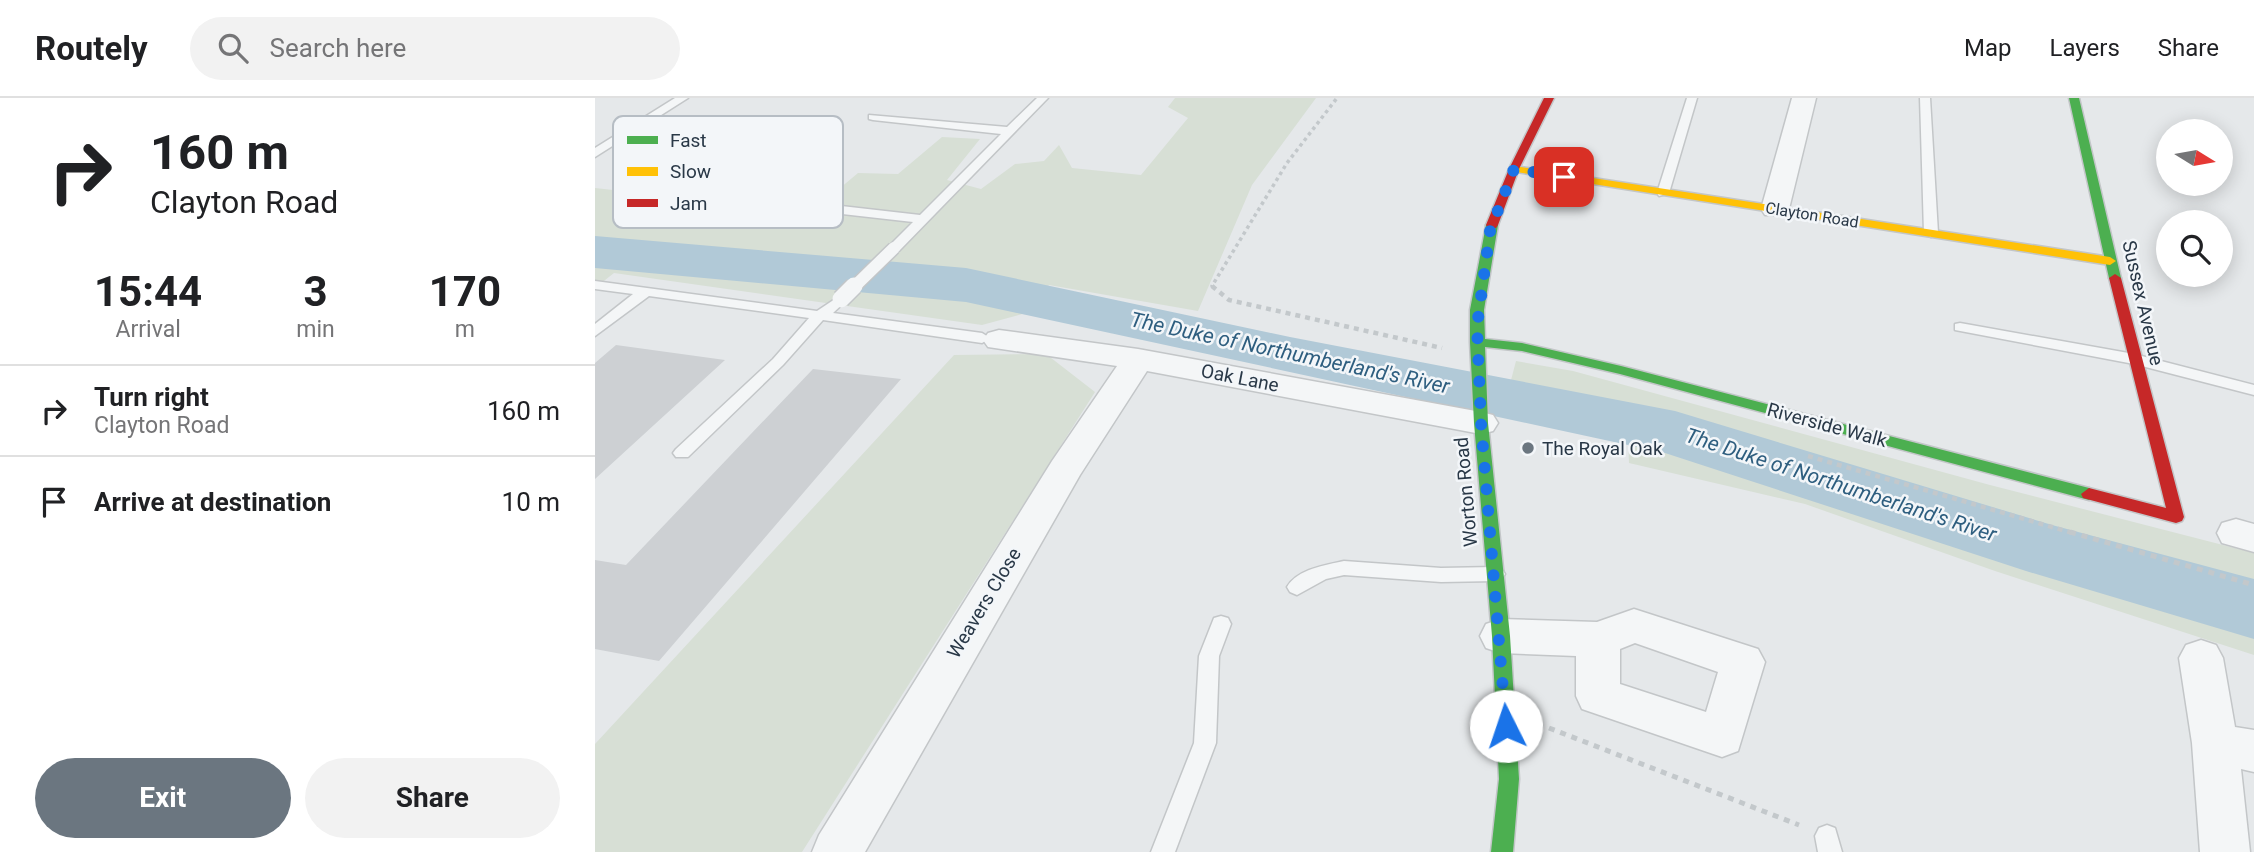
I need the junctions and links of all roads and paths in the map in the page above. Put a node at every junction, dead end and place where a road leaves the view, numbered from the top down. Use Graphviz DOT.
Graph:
graph roads {
  1 [pos="683,98"];
  2 [pos="1043,98"];
  3 [pos="1337,98"];
  4 [pos="1549,98"];
  5 [pos="1692,98"];
  6 [pos="1804,98"];
  7 [pos="1925,98"];
  8 [pos="2074,98"];
  9 [pos="654,116"];
  10 [pos="873,117"];
  11 [pos="1010,131"];
  12 [pos="613,142"];
  13 [pos="595,153"];
  14 [pos="1514,169"];
  15 [pos="1663,193"];
  16 [pos="1775,209"];
  17 [pos="843,210"];
  18 [pos="923,219"];
  19 [pos="1931,233"];
  20 [pos="2110,261"];
  21 [pos="595,285"];
  22 [pos="646,291"];
  23 [pos="818,317"];
  24 [pos="1960,327"];
  25 [pos="595,331"];
  26 [pos="991,339"];
  27 [pos="1478,355"];
  28 [pos="1138,359"];
  29 [pos="2134,359"];
  30 [pos="2254,390"];
  31 [pos="1481,415"];
  32 [pos="682,453"];
  33 [pos="1800,453"];
  34 [pos="2176,517"];
  35 [pos="1495,574"];
  36 [pos="2254,585"];
  37 [pos="1297,587"];
  38 [pos="1221,624"];
  39 [pos="1501,636"];
  40 [pos="1598,639"];
  41 [pos="2201,658"];
  42 [pos="1506,726"];
  43 [pos="2235,747"];
  44 [pos="1828,844"];
  45 [pos="837,852"];
  46 [pos="1163,852"];
  47 [pos="1502,852"];
  48 [pos="2225,852"];
  1 -- 9 [label="lane"];
  2 -- 11 [label="lane"];
  3 -- 27 [label="path"];
  4 -- 14 [label="street, Worton Road"];
  5 -- 15 [label="lane"];
  6 -- 16 [label="street"];
  7 -- 19 [label="lane"];
  8 -- 20 [label="street, Sussex Avenue"];
  10 -- 11 [label="lane"];
  11 -- 18 [label="lane"];
  12 -- 13 [label="lane"];
  14 -- 15 [label="street, Clayton Road"];
  14 -- 27 [label="street, Worton Road"];
  15 -- 16 [label="street, Clayton Road"];
  16 -- 19 [label="street, Clayton Road"];
  17 -- 18 [label="lane"];
  18 -- 23 [label="lane, bridge"];
  19 -- 20 [label="street, Clayton Road"];
  20 -- 29 [label="street, Sussex Avenue"];
  21 -- 22 [label="lane"];
  22 -- 23 [label="lane"];
  22 -- 25 [label="lane"];
  23 -- 26 [label="lane"];
  23 -- 32 [label="lane"];
  24 -- 29 [label="lane"];
  26 -- 28 [label="street, Oak Lane"];
  27 -- 31 [label="street, Worton Road"];
  27 -- 34 [label="street, Riverside Walk"];
  28 -- 31 [label="street, Oak Lane"];
  28 -- 45 [label="street, Weavers Close"];
  29 -- 30 [label="lane"];
  29 -- 34 [label="street, Sussex Avenue"];
  31 -- 35 [label="street, Worton Road"];
  33 -- 36 [label="path"];
  35 -- 37 [label="lane"];
  35 -- 39 [label="street, Worton Road"];
  38 -- 46 [label="lane"];
  39 -- 40 [label="street"];
  39 -- 42 [label="street, Worton Road"];
  41 -- 43 [label="street"];
  42 -- 44 [label="path"];
  42 -- 47 [label="street, Worton Road"];
  43 -- 48 [label="street"];
}
